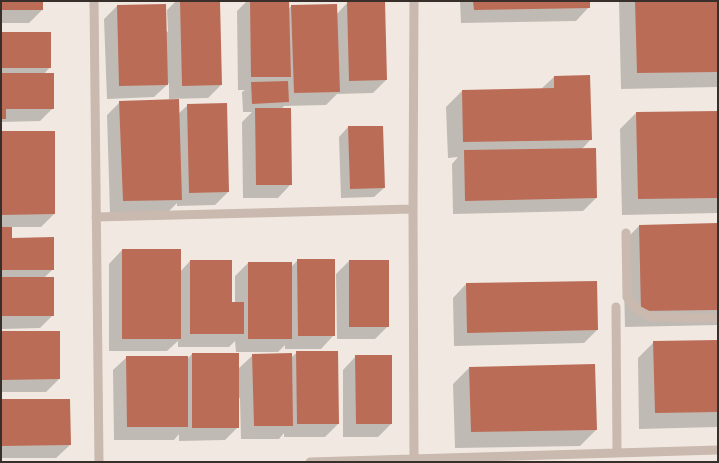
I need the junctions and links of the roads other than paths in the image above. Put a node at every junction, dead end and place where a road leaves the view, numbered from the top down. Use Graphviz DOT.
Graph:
graph roads {
  1 [pos="94,1"];
  2 [pos="414,1"];
  3 [pos="413,209"];
  4 [pos="96,217"];
  5 [pos="626,233"];
  6 [pos="616,307"];
  7 [pos="718,318"];
  8 [pos="718,450"];
  9 [pos="617,453"];
  10 [pos="414,459"];
  11 [pos="99,462"];
  12 [pos="310,462"];
  1 -- 4 [label="lane"];
  2 -- 3 [label="lane"];
  3 -- 4 [label="lane"];
  3 -- 10 [label="lane"];
  4 -- 11 [label="lane"];
  5 -- 7 [label="lane"];
  6 -- 9 [label="lane"];
  8 -- 9 [label="lane"];
  9 -- 10 [label="lane"];
  10 -- 12 [label="lane"];
}
